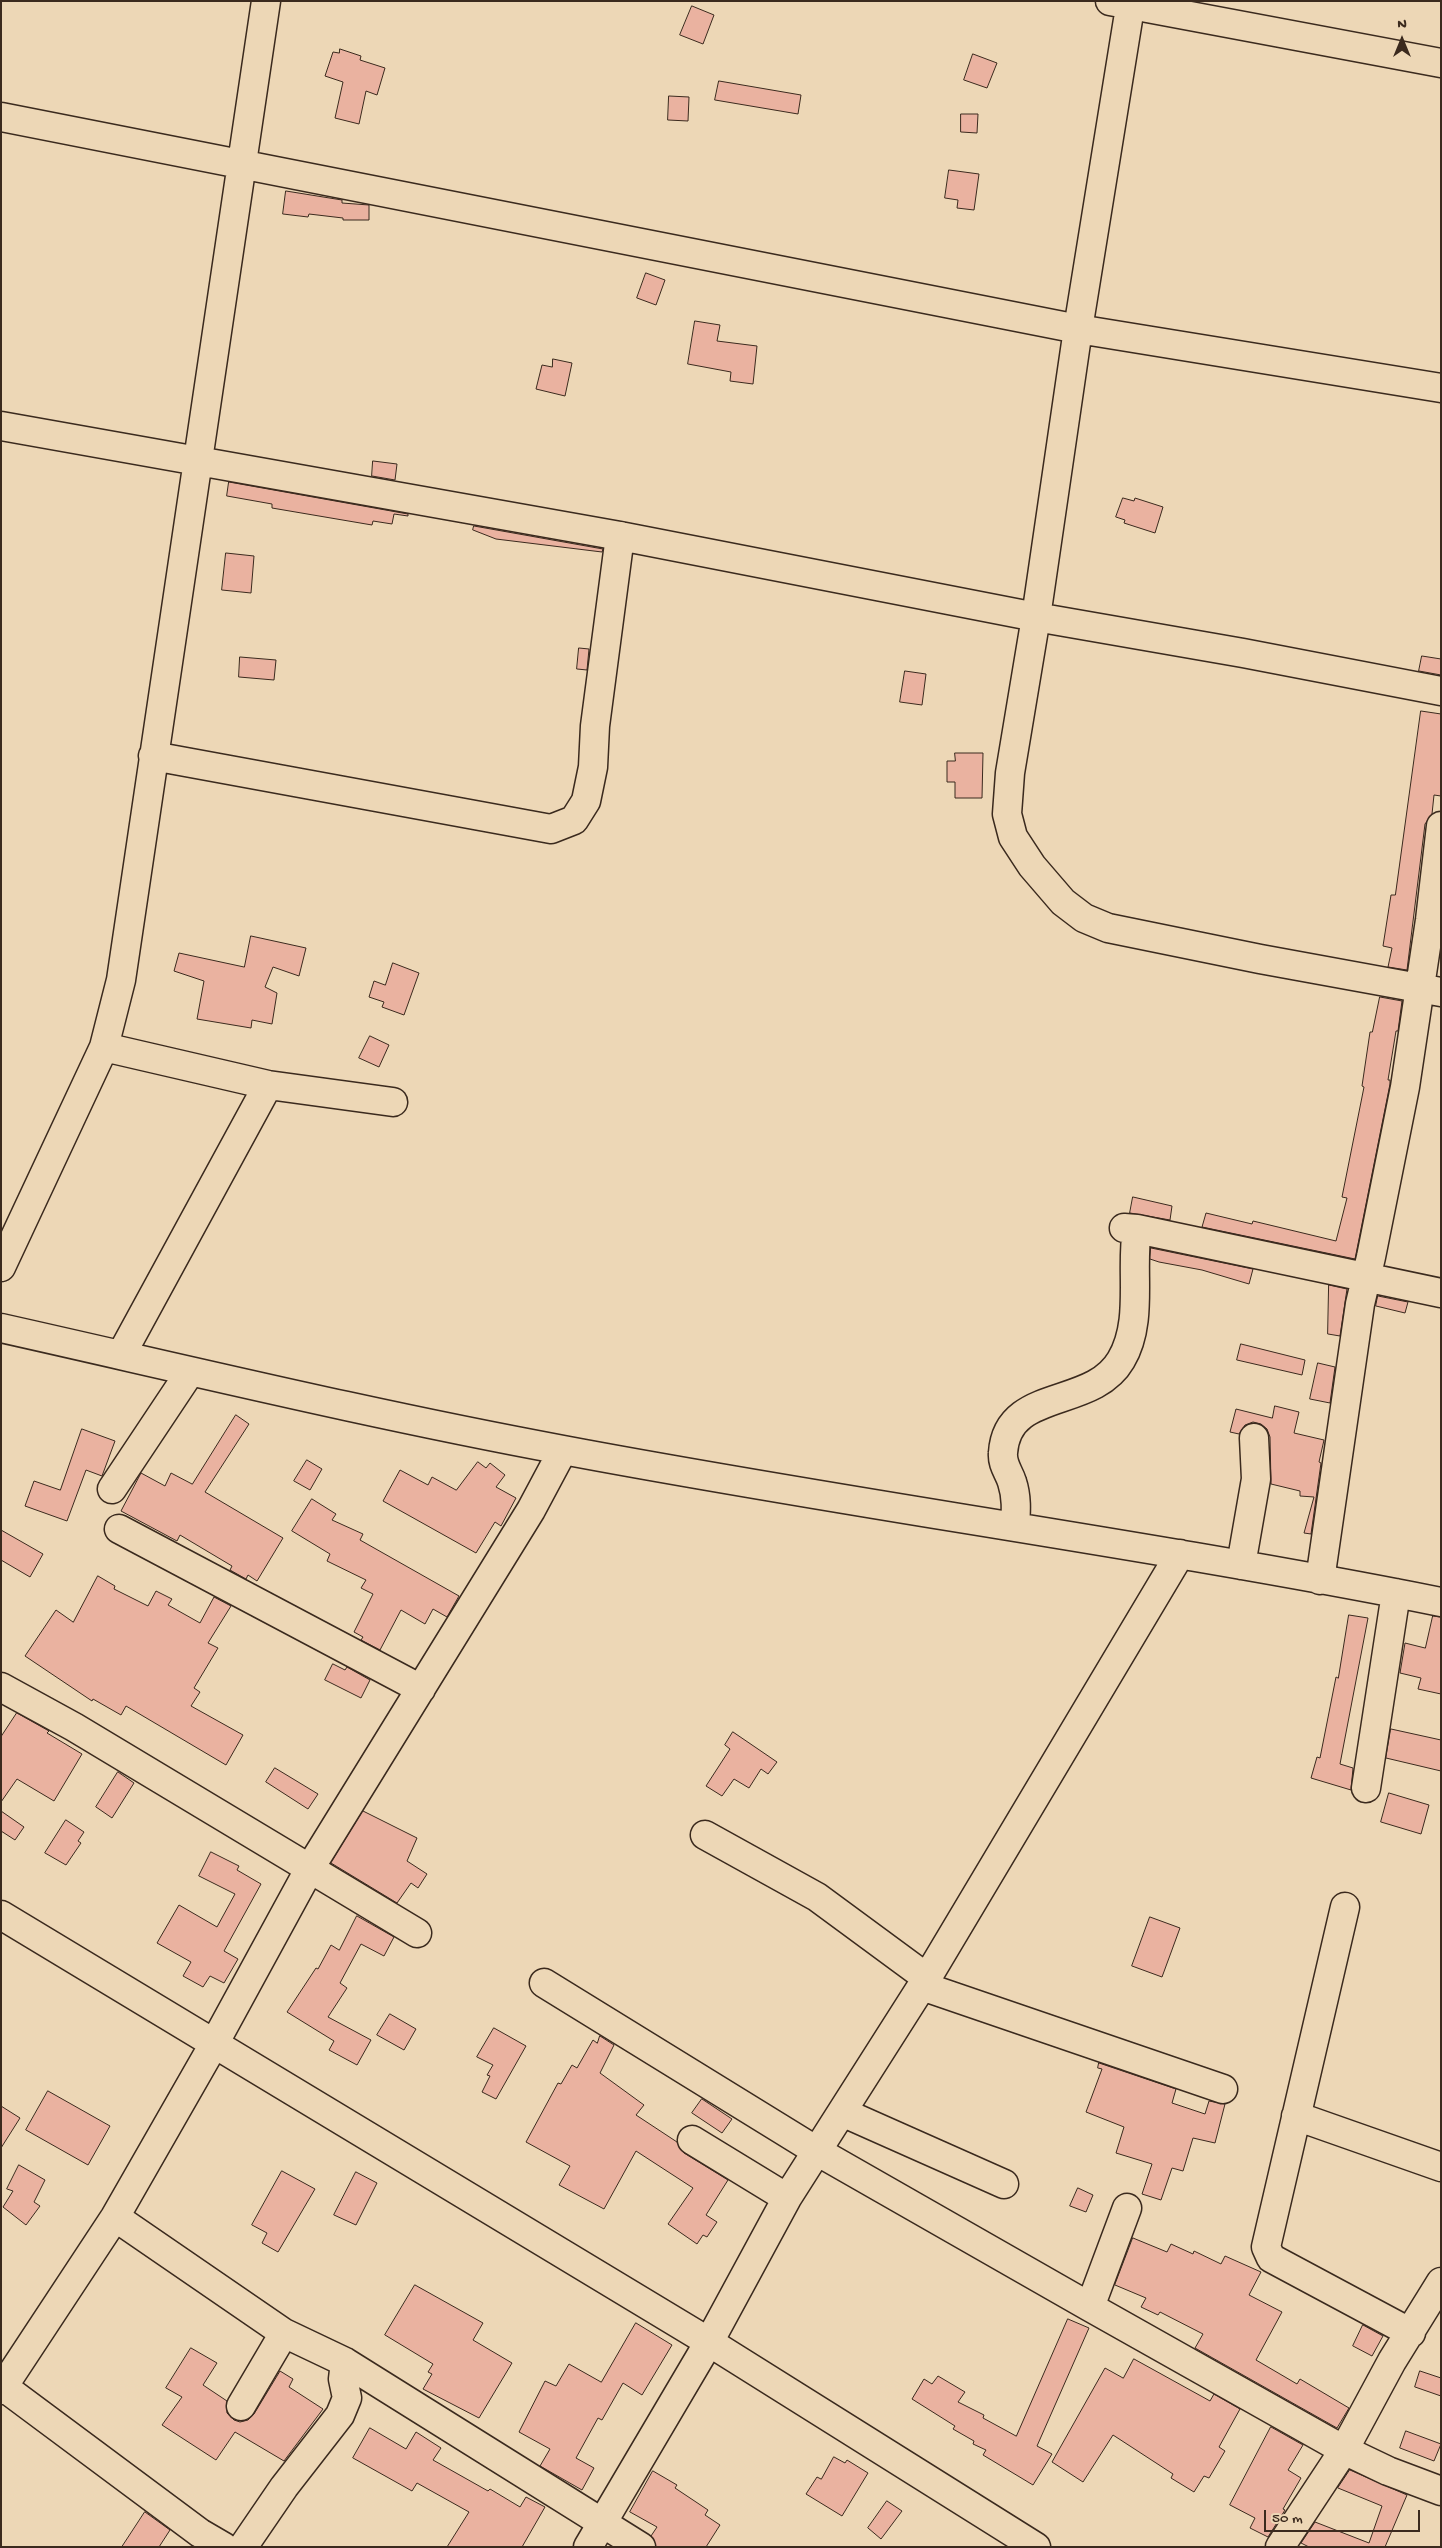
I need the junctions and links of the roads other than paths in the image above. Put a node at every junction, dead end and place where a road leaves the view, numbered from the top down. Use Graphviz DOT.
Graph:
graph roads {
  1 [pos="266,1"];
  2 [pos="1124,2"];
  3 [pos="1441,63"];
  4 [pos="1,117"];
  5 [pos="242,166"];
  6 [pos="1078,329"];
  7 [pos="1441,388"];
  8 [pos="1,426"];
  9 [pos="200,462"];
  10 [pos="620,536"];
  11 [pos="1036,617"];
  12 [pos="1441,690"];
  13 [pos="153,756"];
  14 [pos="1441,826"];
  15 [pos="1430,990"];
  16 [pos="104,1047"];
  17 [pos="268,1085"];
  18 [pos="393,1102"];
  19 [pos="1,1267"];
  20 [pos="1367,1276"];
  21 [pos="1441,1293"];
  22 [pos="1,1328"];
  23 [pos="121,1355"];
  24 [pos="190,1372"];
  25 [pos="1254,1438"];
  26 [pos="563,1450"];
  27 [pos="112,1489"];
  28 [pos="1015,1527"];
  29 [pos="119,1529"];
  30 [pos="1180,1554"];
  31 [pos="1241,1566"];
  32 [pos="1320,1580"];
  33 [pos="1396,1594"];
  34 [pos="1441,1602"];
  35 [pos="1,1687"];
  36 [pos="421,1690"];
  37 [pos="1366,1788"];
  38 [pos="705,1835"];
  39 [pos="310,1868"];
  40 [pos="1345,1908"];
  41 [pos="1,1915"];
  42 [pos="417,1933"];
  43 [pos="925,1982"];
  44 [pos="544,1984"];
  45 [pos="214,2044"];
  46 [pos="1223,2089"];
  47 [pos="842,2112"];
  48 [pos="1296,2116"];
  49 [pos="692,2140"];
  50 [pos="815,2150"];
  51 [pos="1441,2167"];
  52 [pos="1004,2184"];
  53 [pos="787,2198"];
  54 [pos="1127,2208"];
  55 [pos="115,2217"];
  56 [pos="1441,2282"];
  57 [pos="1090,2307"];
  58 [pos="284,2333"];
  59 [pos="1411,2333"];
  60 [pos="709,2342"];
  61 [pos="345,2362"];
  62 [pos="2,2387"];
  63 [pos="241,2406"];
  64 [pos="1344,2450"];
  65 [pos="1441,2491"];
  66 [pos="602,2524"];
  67 [pos="192,2540"];
  68 [pos="224,2547"];
  69 [pos="243,2547"];
  70 [pos="588,2547"];
  71 [pos="641,2547"];
  72 [pos="1036,2547"];
  73 [pos="1280,2547"];
  1 -- 5 [label="street"];
  2 -- 3 [label="street"];
  2 -- 6 [label="street"];
  4 -- 5 [label="street"];
  5 -- 6 [label="street"];
  5 -- 9 [label="street"];
  6 -- 7 [label="street"];
  6 -- 11 [label="street"];
  8 -- 9 [label="street"];
  9 -- 10 [label="street"];
  9 -- 13 [label="street"];
  10 -- 11 [label="street"];
  10 -- 13 [label="street"];
  11 -- 12 [label="street"];
  11 -- 15 [label="street"];
  13 -- 16 [label="street"];
  14 -- 15 [label="street"];
  15 -- 20 [label="street"];
  16 -- 17 [label="street"];
  16 -- 19 [label="street"];
  17 -- 18 [label="street"];
  17 -- 23 [label="street"];
  20 -- 21 [label="street"];
  20 -- 28 [label="street"];
  20 -- 32 [label="street"];
  22 -- 23 [label="street"];
  23 -- 24 [label="street"];
  24 -- 26 [label="street"];
  24 -- 27 [label="street"];
  25 -- 31 [label="street"];
  26 -- 28 [label="street"];
  26 -- 36 [label="street"];
  28 -- 30 [label="street"];
  29 -- 36 [label="street"];
  30 -- 31 [label="street"];
  30 -- 43 [label="street"];
  31 -- 32 [label="street"];
  32 -- 33 [label="street"];
  33 -- 34 [label="street"];
  33 -- 37 [label="street"];
  35 -- 39 [label="street"];
  36 -- 39 [label="street"];
  38 -- 43 [label="street"];
  39 -- 42 [label="street"];
  39 -- 45 [label="street"];
  40 -- 48 [label="street"];
  41 -- 45 [label="street"];
  43 -- 46 [label="street"];
  43 -- 47 [label="street"];
  44 -- 50 [label="street"];
  45 -- 55 [label="street"];
  45 -- 60 [label="street"];
  47 -- 50 [label="street"];
  47 -- 52 [label="street"];
  48 -- 51 [label="street"];
  48 -- 59 [label="street"];
  49 -- 53 [label="street"];
  50 -- 53 [label="street"];
  50 -- 57 [label="street"];
  53 -- 60 [label="street"];
  54 -- 57 [label="street"];
  55 -- 58 [label="street"];
  55 -- 62 [label="street"];
  56 -- 59 [label="street"];
  57 -- 64 [label="street"];
  58 -- 61 [label="street"];
  58 -- 63 [label="street"];
  59 -- 64 [label="street"];
  60 -- 66 [label="street"];
  60 -- 72 [label="street"];
  61 -- 66 [label="street"];
  61 -- 69 [label="street"];
  62 -- 67 [label="street"];
  64 -- 65 [label="street"];
  64 -- 73 [label="street"];
  66 -- 70 [label="street"];
  66 -- 71 [label="street"];
  67 -- 68 [label="street"];
}
